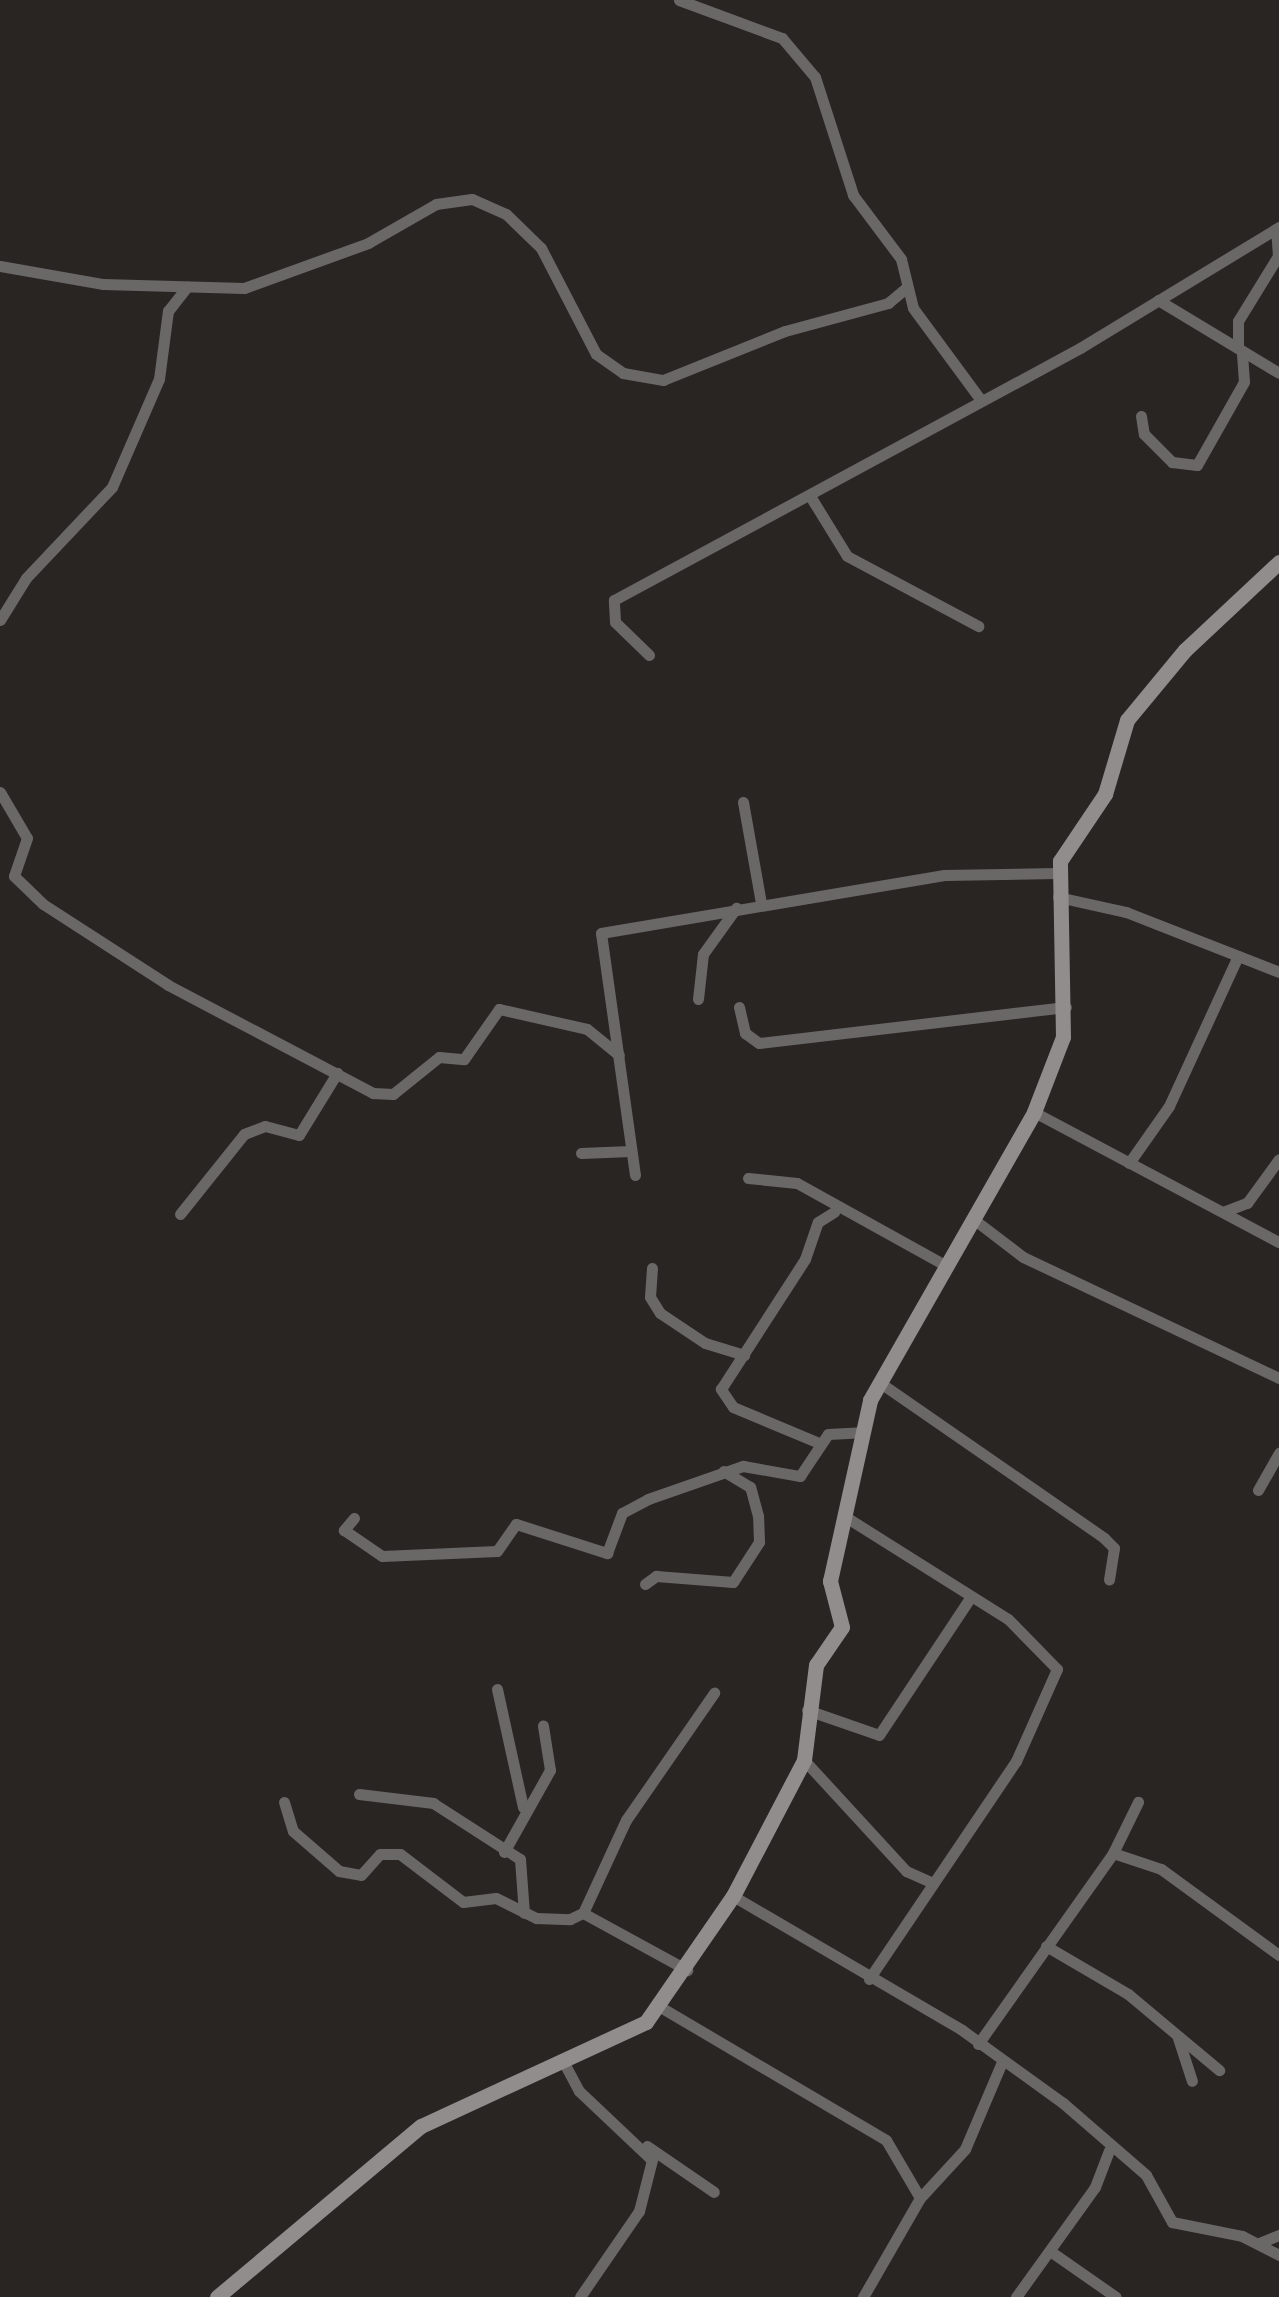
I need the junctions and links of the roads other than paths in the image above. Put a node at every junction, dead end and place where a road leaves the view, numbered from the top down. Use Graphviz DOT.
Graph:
graph roads {
  1 [pos="679,0"];
  2 [pos="1277,228"];
  3 [pos="0,266"];
  4 [pos="187,286"];
  5 [pos="907,288"];
  6 [pos="1158,300"];
  7 [pos="888,303"];
  8 [pos="913,308"];
  9 [pos="1240,349"];
  10 [pos="1264,363"];
  11 [pos="1279,373"];
  12 [pos="1247,374"];
  13 [pos="980,399"];
  14 [pos="1141,416"];
  15 [pos="810,496"];
  16 [pos="1279,562"];
  17 [pos="0,620"];
  18 [pos="978,626"];
  19 [pos="649,655"];
  20 [pos="0,792"];
  21 [pos="743,802"];
  22 [pos="1058,874"];
  23 [pos="1058,897"];
  24 [pos="760,903"];
  25 [pos="736,908"];
  26 [pos="1238,956"];
  27 [pos="1279,972"];
  28 [pos="698,999"];
  29 [pos="1066,1006"];
  30 [pos="739,1007"];
  31 [pos="619,1055"];
  32 [pos="337,1074"];
  33 [pos="1034,1112"];
  34 [pos="630,1151"];
  35 [pos="581,1153"];
  36 [pos="1279,1160"];
  37 [pos="1129,1164"];
  38 [pos="635,1175"];
  39 [pos="748,1178"];
  40 [pos="834,1212"];
  41 [pos="1223,1212"];
  42 [pos="180,1214"];
  43 [pos="972,1218"];
  44 [pos="1279,1242"];
  45 [pos="944,1264"];
  46 [pos="652,1268"];
  47 [pos="744,1354"];
  48 [pos="1279,1378"];
  49 [pos="879,1382"];
  50 [pos="862,1432"];
  51 [pos="819,1443"];
  52 [pos="1279,1454"];
  53 [pos="722,1470"];
  54 [pos="1258,1490"];
  55 [pos="354,1518"];
  56 [pos="849,1519"];
  57 [pos="1110,1580"];
  58 [pos="646,1584"];
  59 [pos="970,1598"];
  60 [pos="498,1689"];
  61 [pos="714,1692"];
  62 [pos="807,1710"];
  63 [pos="543,1726"];
  64 [pos="804,1760"];
  65 [pos="359,1794"];
  66 [pos="284,1802"];
  67 [pos="1138,1802"];
  68 [pos="523,1807"];
  69 [pos="504,1852"];
  70 [pos="1113,1853"];
  71 [pos="931,1882"];
  72 [pos="733,1896"];
  73 [pos="524,1913"];
  74 [pos="583,1914"];
  75 [pos="1046,1946"];
  76 [pos="1279,1955"];
  77 [pos="687,1970"];
  78 [pos="869,1979"];
  79 [pos="662,2008"];
  80 [pos="1178,2038"];
  81 [pos="978,2044"];
  82 [pos="564,2061"];
  83 [pos="1002,2064"];
  84 [pos="1219,2070"];
  85 [pos="1192,2081"];
  86 [pos="647,2146"];
  87 [pos="1109,2150"];
  88 [pos="714,2192"];
  89 [pos="920,2198"];
  90 [pos="1279,2235"];
  91 [pos="1259,2243"];
  92 [pos="1050,2250"];
  93 [pos="1279,2255"];
  94 [pos="217,2297"];
  95 [pos="580,2297"];
  96 [pos="863,2297"];
  97 [pos="1016,2297"];
  98 [pos="1116,2297"];
  1 -- 5 [label="street"];
  2 -- 6 [label="street"];
  2 -- 9 [label="street"];
  3 -- 4 [label="street"];
  4 -- 7 [label="street"];
  4 -- 17 [label="street"];
  5 -- 7 [label="street"];
  5 -- 8 [label="street"];
  6 -- 9 [label="street"];
  6 -- 13 [label="street"];
  7 -- 8 [label="street"];
  8 -- 13 [label="street"];
  9 -- 10 [label="street"];
  9 -- 12 [label="street"];
  10 -- 11 [label="street"];
  10 -- 12 [label="street"];
  12 -- 14 [label="street"];
  13 -- 15 [label="street"];
  15 -- 18 [label="street"];
  15 -- 19 [label="street"];
  16 -- 22 [label="street"];
  20 -- 32 [label="street"];
  21 -- 24 [label="street"];
  22 -- 23 [label="street"];
  22 -- 24 [label="street"];
  23 -- 26 [label="street"];
  23 -- 29 [label="street"];
  24 -- 25 [label="street"];
  25 -- 28 [label="street"];
  25 -- 31 [label="street"];
  26 -- 27 [label="street"];
  26 -- 37 [label="street"];
  29 -- 30 [label="street"];
  29 -- 33 [label="street"];
  31 -- 32 [label="street"];
  31 -- 34 [label="street"];
  32 -- 42 [label="street"];
  33 -- 37 [label="street"];
  33 -- 43 [label="street"];
  34 -- 35 [label="street"];
  34 -- 38 [label="street"];
  36 -- 41 [label="street"];
  37 -- 41 [label="street"];
  39 -- 40 [label="street"];
  40 -- 45 [label="street"];
  40 -- 47 [label="street"];
  41 -- 44 [label="street"];
  43 -- 45 [label="street"];
  43 -- 48 [label="street"];
  45 -- 49 [label="street"];
  46 -- 47 [label="street"];
  47 -- 51 [label="street"];
  49 -- 50 [label="street"];
  49 -- 57 [label="street"];
  50 -- 51 [label="street"];
  50 -- 56 [label="street"];
  51 -- 53 [label="street"];
  52 -- 54 [label="street"];
  53 -- 55 [label="street"];
  53 -- 58 [label="street"];
  56 -- 59 [label="street"];
  56 -- 62 [label="street"];
  59 -- 62 [label="street"];
  59 -- 71 [label="street"];
  60 -- 68 [label="street"];
  61 -- 74 [label="street"];
  62 -- 64 [label="street"];
  63 -- 68 [label="street"];
  64 -- 71 [label="street"];
  64 -- 72 [label="street"];
  65 -- 69 [label="street"];
  66 -- 73 [label="street"];
  67 -- 70 [label="street"];
  68 -- 69 [label="street"];
  69 -- 73 [label="street"];
  70 -- 75 [label="street"];
  70 -- 76 [label="street"];
  71 -- 78 [label="street"];
  72 -- 77 [label="street"];
  72 -- 78 [label="street"];
  73 -- 74 [label="street"];
  74 -- 77 [label="street"];
  75 -- 80 [label="street"];
  75 -- 81 [label="street"];
  77 -- 79 [label="street"];
  78 -- 81 [label="street"];
  79 -- 82 [label="street"];
  79 -- 89 [label="street"];
  80 -- 84 [label="street"];
  80 -- 85 [label="street"];
  81 -- 83 [label="street"];
  82 -- 86 [label="street"];
  82 -- 94 [label="street"];
  83 -- 87 [label="street"];
  83 -- 89 [label="street"];
  86 -- 88 [label="street"];
  86 -- 95 [label="street"];
  87 -- 91 [label="street"];
  87 -- 92 [label="street"];
  89 -- 96 [label="street"];
  90 -- 91 [label="street"];
  91 -- 93 [label="street"];
  92 -- 97 [label="street"];
  92 -- 98 [label="street"];
}
